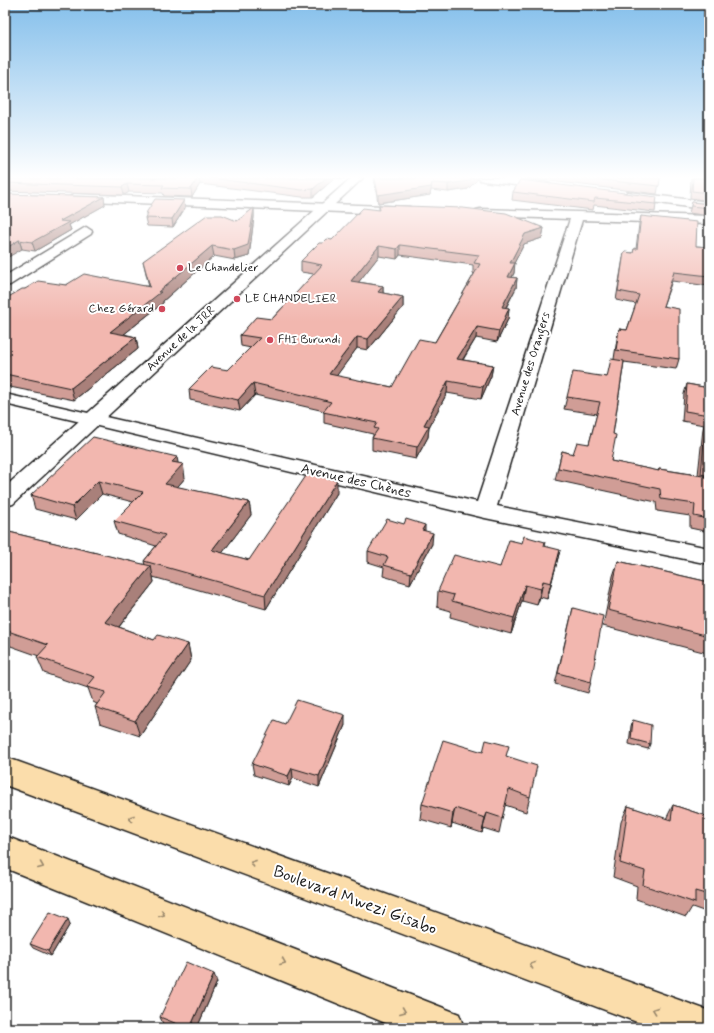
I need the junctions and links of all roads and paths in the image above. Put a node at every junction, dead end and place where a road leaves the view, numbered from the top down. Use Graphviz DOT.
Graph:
graph roads {
  1 [pos="303,226"];
  2 [pos="574,226"];
  3 [pos="86,231"];
  4 [pos="5,282"];
  5 [pos="5,400"];
  6 [pos="94,420"];
  7 [pos="5,499"];
  8 [pos="485,511"];
  9 [pos="709,556"];
  10 [pos="5,772"];
  11 [pos="5,852"];
  12 [pos="444,1028"];
  13 [pos="704,1028"];
  1 -- 6 [label="street, Avenue de la JRR"];
  2 -- 8 [label="street, Avenue des Orangers"];
  3 -- 4 [label="street"];
  5 -- 6 [label="street, Avenue des Chènes"];
  6 -- 7 [label="street, Avenue de la JRR"];
  6 -- 8 [label="street, Avenue des Chènes"];
  8 -- 9 [label="street, Avenue des Chènes"];
  13 -- 10 [label="main road, Boulevard Mwezi Gisabo, one-way"];
  11 -- 12 [label="main road, one-way"];
}
